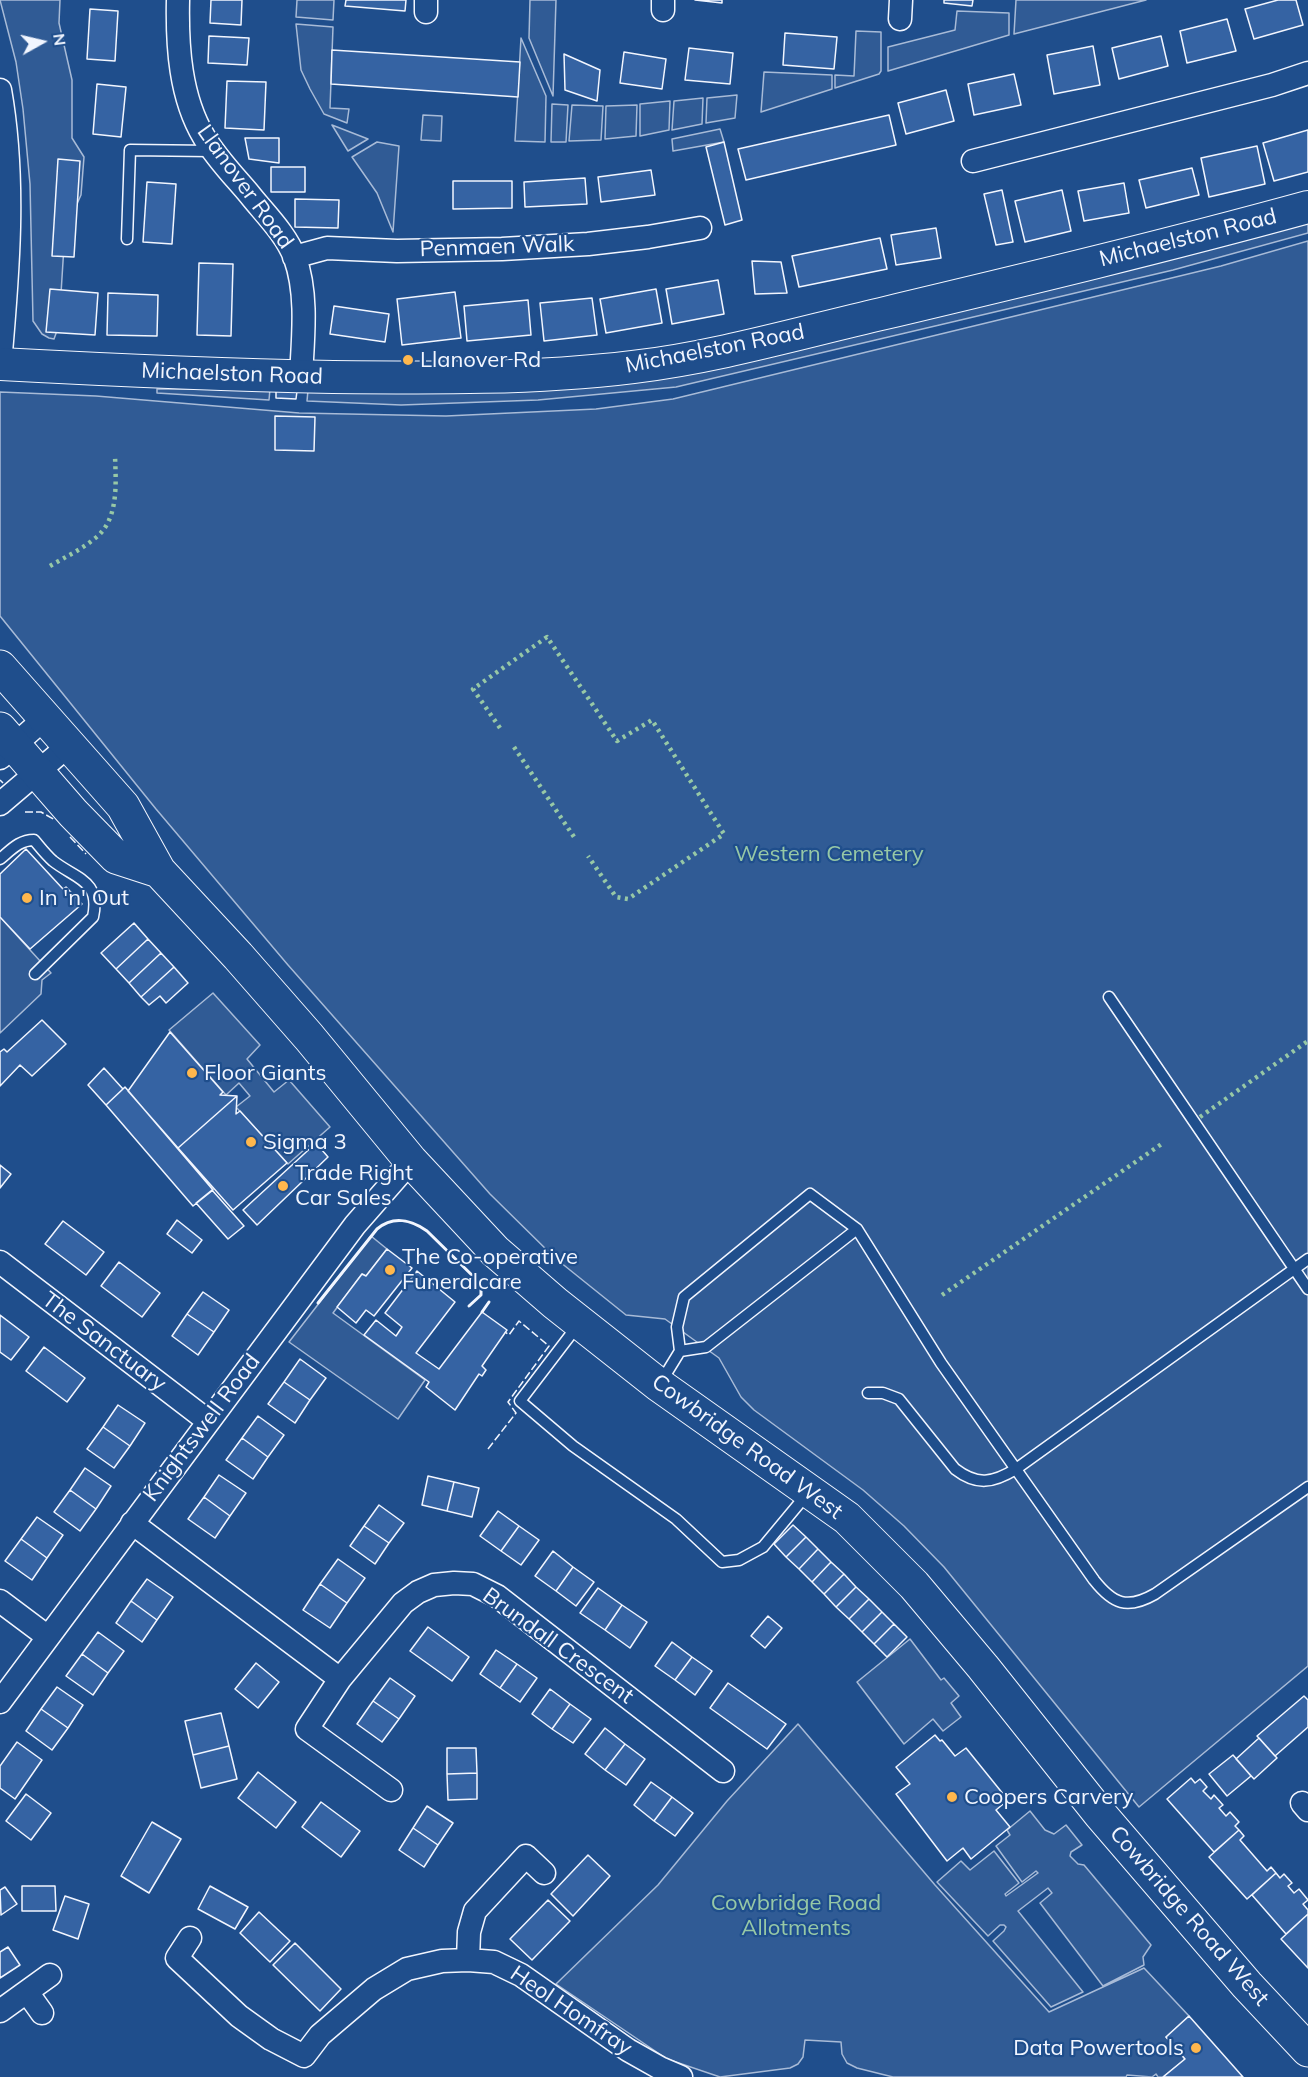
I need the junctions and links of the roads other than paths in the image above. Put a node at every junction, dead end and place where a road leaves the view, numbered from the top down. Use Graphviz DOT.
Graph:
graph roads {
  1 [pos="178,0"];
  2 [pos="1308,74"];
  3 [pos="0,90"];
  4 [pos="215,151"];
  5 [pos="974,161"];
  6 [pos="1308,207"];
  7 [pos="700,228"];
  8 [pos="127,239"];
  9 [pos="294,257"];
  10 [pos="0,364"];
  11 [pos="301,376"];
  12 [pos="0,667"];
  13 [pos="45,718"];
  14 [pos="5,744"];
  15 [pos="68,746"];
  16 [pos="38,773"];
  17 [pos="0,804"];
  18 [pos="0,859"];
  19 [pos="159,871"];
  20 [pos="35,974"];
  21 [pos="1109,997"];
  22 [pos="411,1161"];
  23 [pos="857,1229"];
  24 [pos="1308,1259"];
  25 [pos="0,1262"];
  26 [pos="1294,1269"];
  27 [pos="1308,1289"];
  28 [pos="580,1323"];
  29 [pos="680,1351"];
  30 [pos="659,1385"];
  31 [pos="868,1393"];
  32 [pos="208,1421"];
  33 [pos="1016,1469"];
  34 [pos="1308,1486"];
  35 [pos="808,1491"];
  36 [pos="132,1523"];
  37 [pos="0,1601"];
  38 [pos="48,1637"];
  39 [pos="340,1679"];
  40 [pos="0,1702"];
  41 [pos="723,1771"];
  42 [pos="391,1790"];
  43 [pos="544,1873"];
  44 [pos="190,1938"];
  45 [pos="468,1960"];
  46 [pos="50,1975"];
  47 [pos="27,1992"];
  48 [pos="0,2012"];
  49 [pos="42,2013"];
  50 [pos="1308,2050"];
  51 [pos="659,2073"];
  52 [pos="681,2077"];
  1 -- 4 [label="street, Llanover Road"];
  2 -- 5 [label="street"];
  3 -- 10 [label="street"];
  4 -- 8 [label="lane"];
  4 -- 9 [label="street, Llanover Road"];
  6 -- 11 [label="street, Michaelston Road"];
  7 -- 9 [label="street, Penmaen Walk"];
  9 -- 11 [label="street, Llanover Road"];
  10 -- 11 [label="street, Michaelston Road"];
  12 -- 13 [label="highway, Cowbridge Road West"];
  13 -- 14 [label="street"];
  13 -- 15 [label="highway, Cowbridge Road West"];
  14 -- 16 [label="highway, Cowbridge Road West"];
  15 -- 16 [label="street"];
  15 -- 19 [label="highway, Cowbridge Road West"];
  16 -- 17 [label="street"];
  16 -- 19 [label="highway, Cowbridge Road West"];
  18 -- 20 [label="lane"];
  19 -- 22 [label="highway, Cowbridge Road West"];
  21 -- 26 [label="lane"];
  22 -- 28 [label="highway, Cowbridge Road West"];
  22 -- 32 [label="street, Knightswell Road"];
  23 -- 29 [label="lane"];
  23 -- 29 [label="lane"];
  23 -- 33 [label="lane"];
  24 -- 26 [label="lane"];
  25 -- 32 [label="street, The Sanctuary"];
  26 -- 27 [label="lane"];
  26 -- 33 [label="lane"];
  28 -- 30 [label="highway, Cowbridge Road West"];
  28 -- 35 [label="lane"];
  29 -- 30 [label="lane"];
  30 -- 35 [label="highway, Cowbridge Road West"];
  31 -- 33 [label="lane"];
  32 -- 36 [label="street, Knightswell Road"];
  33 -- 34 [label="lane"];
  35 -- 50 [label="highway, Cowbridge Road West"];
  36 -- 38 [label="street, Knightswell Road"];
  36 -- 39 [label="street"];
  37 -- 38 [label="street"];
  38 -- 40 [label="street, Knightswell Road"];
  39 -- 41 [label="street, Brundall Crescent"];
  39 -- 42 [label="street, Brundall Crescent"];
  43 -- 45 [label="street"];
  44 -- 45 [label="street, Heol Homfray"];
  45 -- 51 [label="street, Heol Homfray"];
  46 -- 47 [label="street"];
  47 -- 48 [label="street"];
  47 -- 49 [label="street"];
  51 -- 52 [label="street, Heol Homfray"];
}
